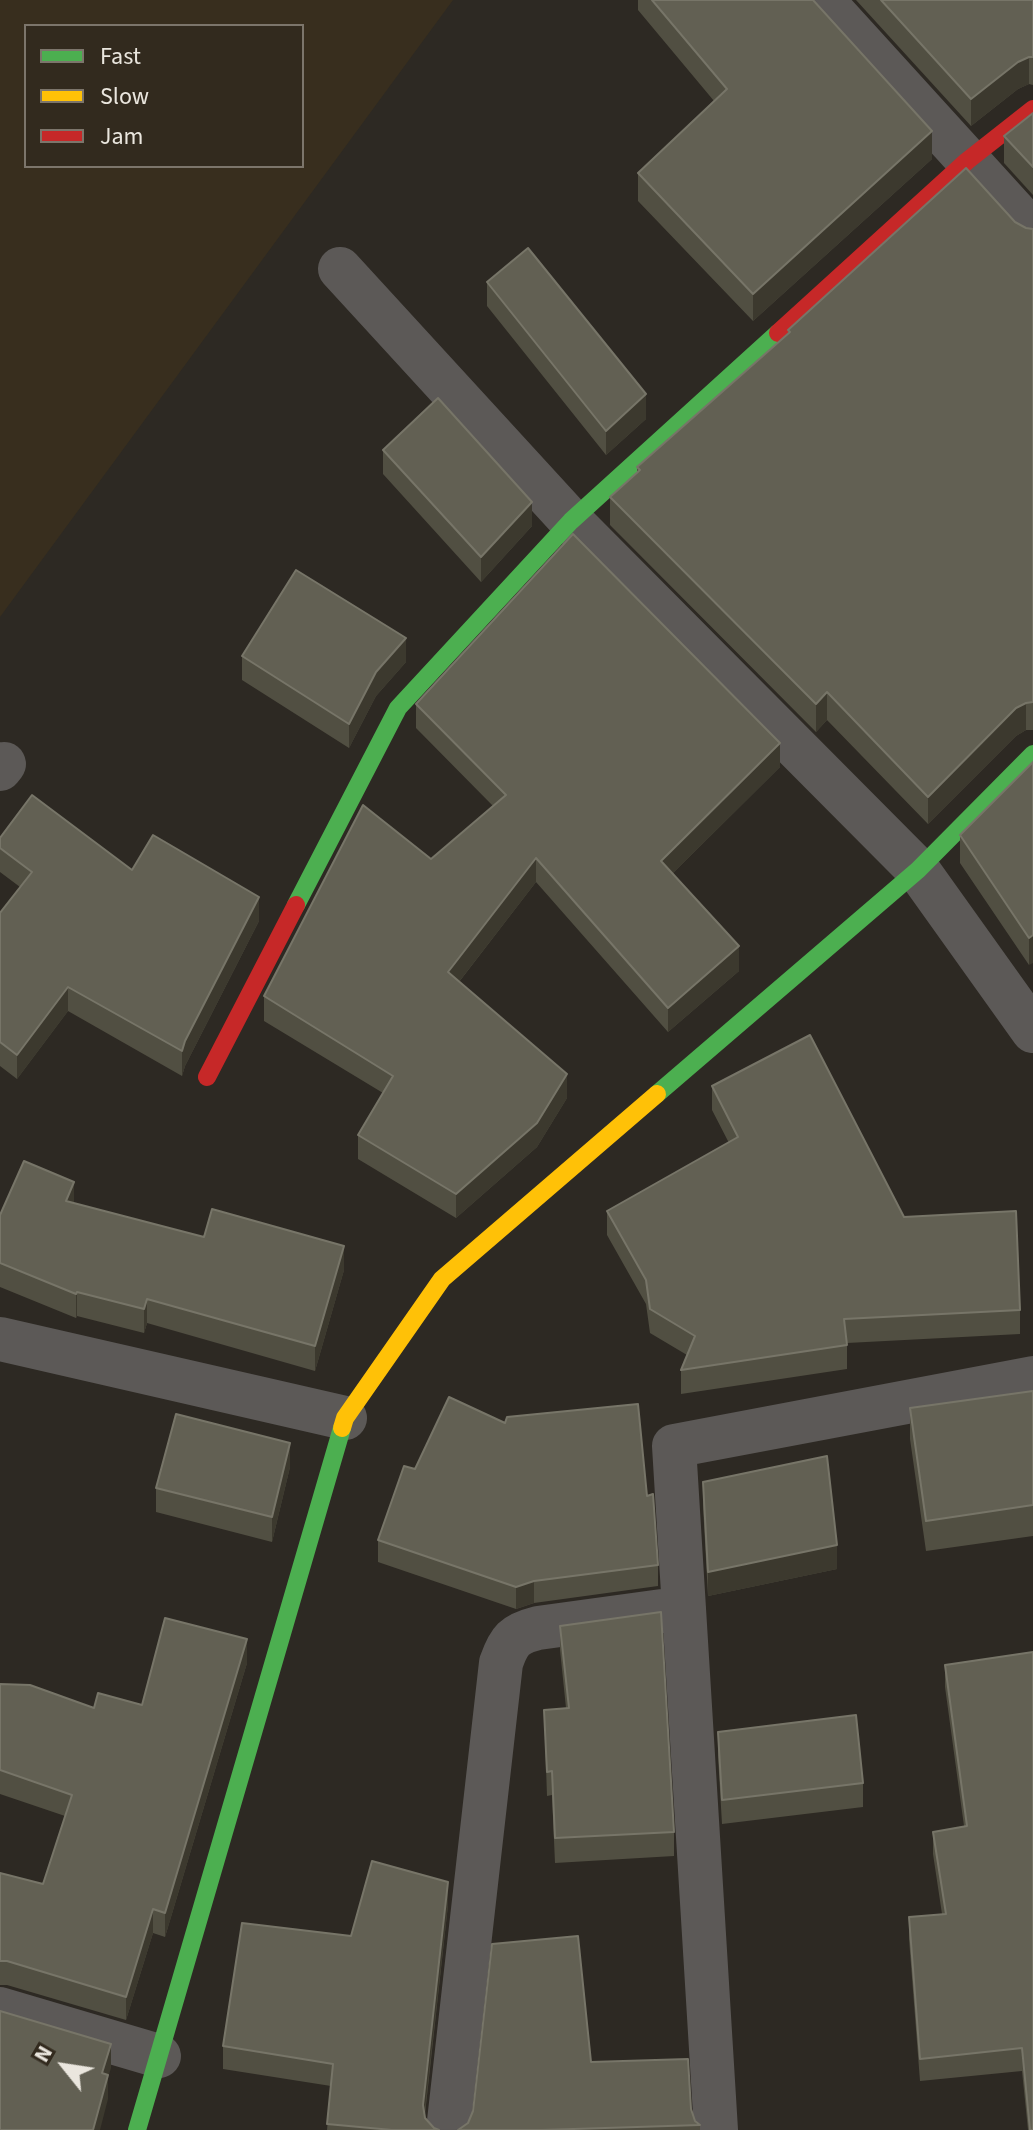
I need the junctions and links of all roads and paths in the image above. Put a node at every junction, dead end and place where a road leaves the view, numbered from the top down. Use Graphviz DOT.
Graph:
graph roads {
  1 [pos="822,0"];
  2 [pos="1033,109"];
  3 [pos="967,161"];
  4 [pos="1033,232"];
  5 [pos="340,269"];
  6 [pos="571,521"];
  7 [pos="1033,754"];
  8 [pos="918,870"];
  9 [pos="1033,1031"];
  10 [pos="207,1077"];
  11 [pos="0,1339"];
  12 [pos="1033,1378"];
  13 [pos="345,1418"];
  14 [pos="684,1608"];
  15 [pos="0,2009"];
  16 [pos="159,2056"];
  17 [pos="137,2130"];
  18 [pos="448,2130"];
  19 [pos="716,2130"];
  1 -- 3 [label="street"];
  2 -- 3 [label="street"];
  3 -- 4 [label="street"];
  3 -- 6 [label="street"];
  5 -- 6 [label="street"];
  6 -- 8 [label="street"];
  6 -- 10 [label="street"];
  7 -- 8 [label="street"];
  8 -- 9 [label="street"];
  8 -- 13 [label="street"];
  11 -- 13 [label="street"];
  12 -- 14 [label="street"];
  13 -- 16 [label="street"];
  14 -- 18 [label="street"];
  14 -- 19 [label="street"];
  15 -- 16 [label="street"];
  16 -- 17 [label="street"];
}
